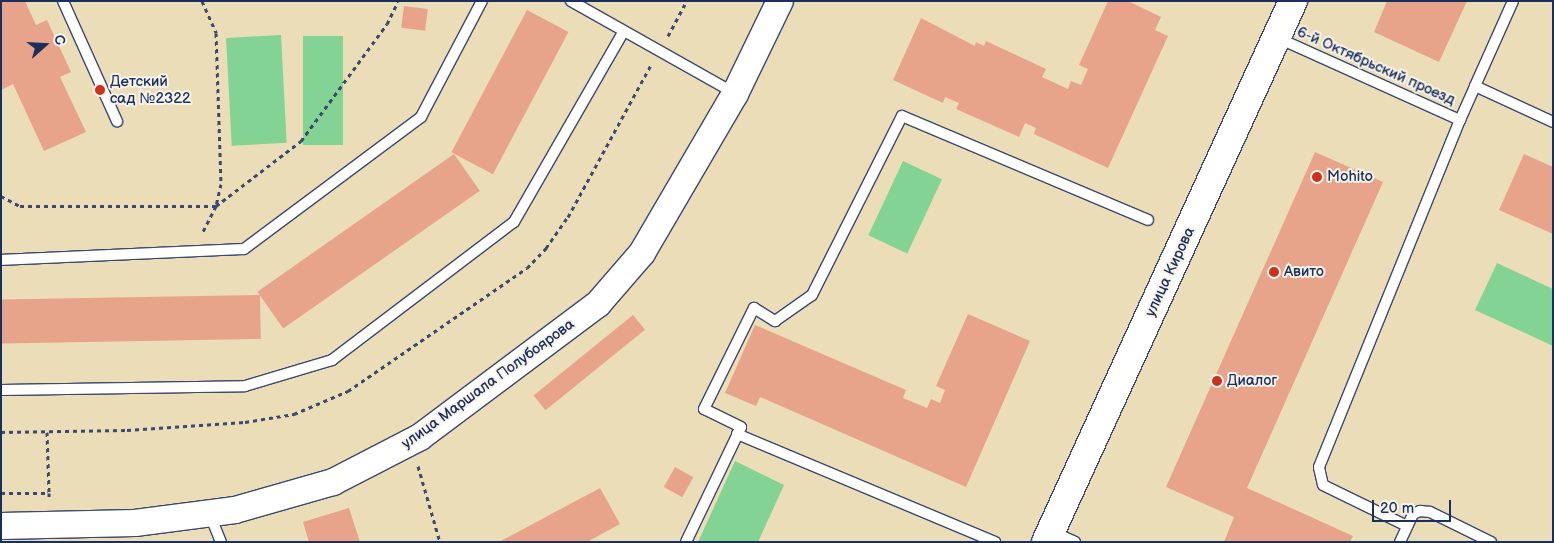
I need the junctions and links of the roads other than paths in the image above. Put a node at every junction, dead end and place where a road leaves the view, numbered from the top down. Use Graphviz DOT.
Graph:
graph roads {
  1 [pos="64,1"];
  2 [pos="482,1"];
  3 [pos="571,1"];
  4 [pos="780,1"];
  5 [pos="1293,1"];
  6 [pos="1513,1"];
  7 [pos="624,31"];
  8 [pos="1277,38"];
  9 [pos="1475,86"];
  10 [pos="735,94"];
  11 [pos="1460,120"];
  12 [pos="117,121"];
  13 [pos="1553,122"];
  14 [pos="1148,220"];
  15 [pos="1,260"];
  16 [pos="1,390"];
  17 [pos="737,434"];
  18 [pos="210,515"];
  19 [pos="1,526"];
  20 [pos="1407,526"];
  21 [pos="1057,538"];
  22 [pos="221,542"];
  23 [pos="686,542"];
  24 [pos="995,542"];
  25 [pos="1400,542"];
  26 [pos="1491,542"];
  1 -- 12 [label="lane"];
  2 -- 15 [label="lane"];
  3 -- 7 [label="lane"];
  4 -- 10 [label="street, улица Маршала Полубоярова"];
  5 -- 8 [label="main road, улица Кирова"];
  6 -- 9 [label="lane"];
  7 -- 10 [label="lane"];
  7 -- 16 [label="lane"];
  8 -- 11 [label="lane, 6-й Октябрьский проезд"];
  8 -- 21 [label="main road, улица Кирова"];
  9 -- 11 [label="lane, 6-й Октябрьский проезд"];
  9 -- 13 [label="lane, 6-й Октябрьский проезд"];
  10 -- 18 [label="street, улица Маршала Полубоярова"];
  11 -- 20 [label="lane"];
  14 -- 17 [label="lane"];
  17 -- 23 [label="lane"];
  17 -- 24 [label="lane"];
  18 -- 19 [label="street, улица Маршала Полубоярова"];
  18 -- 22 [label="lane"];
  20 -- 25 [label="lane"];
  20 -- 26 [label="lane"];
}
